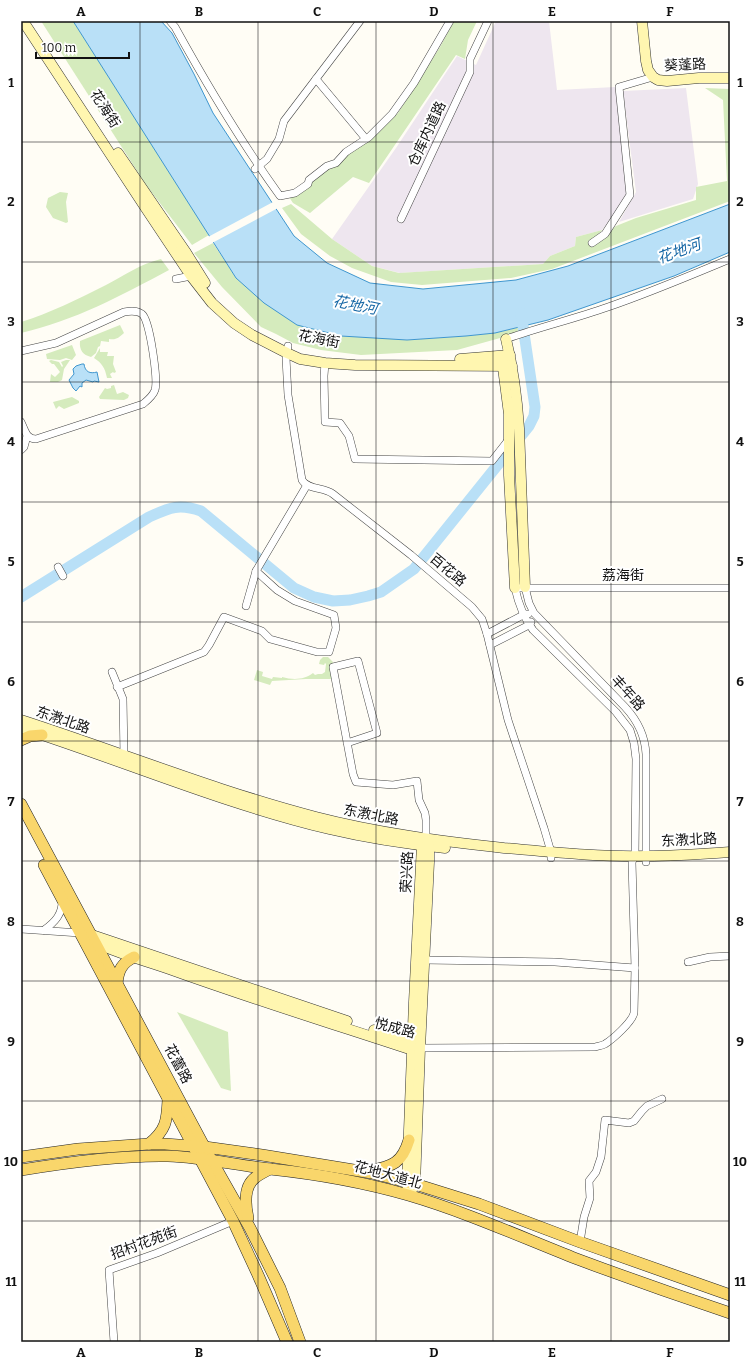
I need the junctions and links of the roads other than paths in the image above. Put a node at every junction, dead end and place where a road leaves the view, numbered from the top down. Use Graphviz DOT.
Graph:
graph roads {
  1 [pos="24,21"];
  2 [pos="32,21"];
  3 [pos="170,21"];
  4 [pos="360,21"];
  5 [pos="450,21"];
  6 [pos="488,21"];
  7 [pos="642,21"];
  8 [pos="652,77"];
  9 [pos="730,78"];
  10 [pos="316,79"];
  11 [pos="366,139"];
  12 [pos="257,168"];
  13 [pos="401,220"];
  14 [pos="592,243"];
  15 [pos="730,259"];
  16 [pos="191,276"];
  17 [pos="176,279"];
  18 [pos="506,339"];
  19 [pos="287,350"];
  20 [pos="21,351"];
  21 [pos="507,361"];
  22 [pos="326,363"];
  23 [pos="21,422"];
  24 [pos="27,436"];
  25 [pos="510,438"];
  26 [pos="21,450"];
  27 [pos="307,485"];
  28 [pos="58,567"];
  29 [pos="257,569"];
  30 [pos="63,576"];
  31 [pos="520,587"];
  32 [pos="730,588"];
  33 [pos="246,606"];
  34 [pos="534,613"];
  35 [pos="524,614"];
  36 [pos="529,625"];
  37 [pos="487,634"];
  38 [pos="490,645"];
  39 [pos="112,672"];
  40 [pos="117,687"];
  41 [pos="21,720"];
  42 [pos="21,728"];
  43 [pos="42,735"];
  44 [pos="21,740"];
  45 [pos="347,743"];
  46 [pos="124,756"];
  47 [pos="21,804"];
  48 [pos="21,820"];
  49 [pos="426,844"];
  50 [pos="730,852"];
  51 [pos="551,855"];
  52 [pos="634,859"];
  53 [pos="646,859"];
  54 [pos="730,859"];
  55 [pos="62,897"];
  56 [pos="21,929"];
  57 [pos="44,930"];
  58 [pos="88,937"];
  59 [pos="134,956"];
  60 [pos="730,956"];
  61 [pos="424,960"];
  62 [pos="688,962"];
  63 [pos="635,968"];
  64 [pos="117,984"];
  65 [pos="415,1047"];
  66 [pos="168,1097"];
  67 [pos="662,1099"];
  68 [pos="409,1140"];
  69 [pos="148,1144"];
  70 [pos="192,1145"];
  71 [pos="205,1147"];
  72 [pos="21,1157"];
  73 [pos="200,1159"];
  74 [pos="212,1161"];
  75 [pos="270,1169"];
  76 [pos="21,1170"];
  77 [pos="367,1172"];
  78 [pos="411,1182"];
  79 [pos="409,1195"];
  80 [pos="233,1221"];
  81 [pos="250,1228"];
  82 [pos="580,1242"];
  83 [pos="730,1295"];
  84 [pos="730,1313"];
  85 [pos="114,1342"];
  86 [pos="287,1342"];
  87 [pos="300,1342"];
  1 -- 16 [label="street, 花海街"];
  2 -- 19 [label="street, 花海街"];
  3 -- 12 [label="street"];
  4 -- 10 [label="street"];
  5 -- 11 [label="street"];
  6 -- 13 [label="street, 仓库内道路"];
  7 -- 8 [label="street, 葵蓬路"];
  8 -- 9 [label="street, 葵蓬路"];
  8 -- 14 [label="street"];
  10 -- 11 [label="street"];
  10 -- 12 [label="street"];
  11 -- 12 [label="street"];
  15 -- 18 [label="street"];
  16 -- 17 [label="street"];
  16 -- 19 [label="street, 花海街"];
  18 -- 21 [label="street"];
  19 -- 21 [label="street, 花海街"];
  19 -- 22 [label="street, 花海街"];
  19 -- 27 [label="street"];
  20 -- 24 [label="street"];
  21 -- 22 [label="street, 花海街"];
  21 -- 25 [label="street"];
  21 -- 31 [label="street"];
  22 -- 25 [label="street"];
  23 -- 24 [label="street"];
  24 -- 26 [label="street"];
  25 -- 31 [label="street"];
  27 -- 29 [label="street"];
  27 -- 37 [label="street, 百花路"];
  28 -- 30 [label="street"];
  29 -- 33 [label="street"];
  29 -- 40 [label="street"];
  31 -- 32 [label="street, 荔海街"];
  31 -- 34 [label="street"];
  31 -- 35 [label="street, 丰年路"];
  34 -- 35 [label="street"];
  34 -- 36 [label="street"];
  34 -- 53 [label="street, 丰年路"];
  35 -- 36 [label="street, 丰年路"];
  35 -- 37 [label="street"];
  36 -- 38 [label="street"];
  36 -- 52 [label="street, 丰年路"];
  37 -- 38 [label="street, 百花路"];
  38 -- 51 [label="street, 百花路"];
  39 -- 40 [label="street"];
  40 -- 46 [label="street"];
  41 -- 46 [label="street, 东漖北路"];
  42 -- 43 [label="street, 东漖北路"];
  43 -- 44 [label="main road"];
  43 -- 49 [label="street, 东漖北路"];
  45 -- 45 [label="street"];
  45 -- 49 [label="street"];
  46 -- 49 [label="street, 东漖北路"];
  47 -- 58 [label="main road, 花蕾路"];
  48 -- 55 [label="main road, 花蕾路"];
  49 -- 51 [label="street, 东漖北路"];
  49 -- 61 [label="street, 荣兴路"];
  49 -- 65 [label="street, 荣兴路"];
  50 -- 53 [label="street, 东漖北路"];
  51 -- 52 [label="street, 东漖北路"];
  52 -- 53 [label="street, 东漖北路"];
  52 -- 63 [label="street, 丰年路"];
  53 -- 54 [label="street, 东漖北路"];
  55 -- 57 [label="street"];
  55 -- 58 [label="main road, 花蕾路"];
  56 -- 57 [label="street"];
  57 -- 58 [label="street"];
  58 -- 59 [label="street, 悦成路"];
  58 -- 64 [label="main road, 花蕾路"];
  58 -- 65 [label="street, 悦成路"];
  58 -- 66 [label="main road, 花蕾路"];
  59 -- 64 [label="main road"];
  59 -- 65 [label="street, 悦成路"];
  60 -- 62 [label="street"];
  61 -- 63 [label="street"];
  61 -- 65 [label="street, 荣兴路"];
  63 -- 65 [label="street, 丰年路"];
  64 -- 71 [label="main road, 花蕾路"];
  65 -- 68 [label="street, 荣兴路"];
  65 -- 78 [label="street, 荣兴路"];
  66 -- 69 [label="main road"];
  66 -- 70 [label="main road, 花蕾路"];
  67 -- 82 [label="street"];
  68 -- 77 [label="main road"];
  68 -- 78 [label="street, 荣兴路"];
  69 -- 70 [label="main road, 花地大道北"];
  69 -- 72 [label="main road, 花地大道北"];
  70 -- 71 [label="main road, 花地大道北"];
  70 -- 73 [label="main road, 花蕾路"];
  71 -- 74 [label="main road, 花蕾路"];
  71 -- 77 [label="main road, 花地大道北"];
  73 -- 74 [label="main road, 花地大道北"];
  73 -- 76 [label="main road, 花地大道北"];
  73 -- 80 [label="main road, 花蕾路"];
  74 -- 75 [label="main road, 花地大道北"];
  74 -- 81 [label="main road, 花蕾路"];
  75 -- 79 [label="main road, 花地大道北"];
  75 -- 81 [label="main road"];
  77 -- 78 [label="main road, 花地大道北"];
  78 -- 79 [label="street, 荣兴路"];
  78 -- 82 [label="main road, 花地大道北"];
  79 -- 84 [label="main road, 花地大道北"];
  80 -- 85 [label="street, 招村花苑街"];
  80 -- 86 [label="main road, 花蕾路"];
  81 -- 87 [label="main road, 花蕾路"];
  82 -- 83 [label="main road, 花地大道北"];
}
